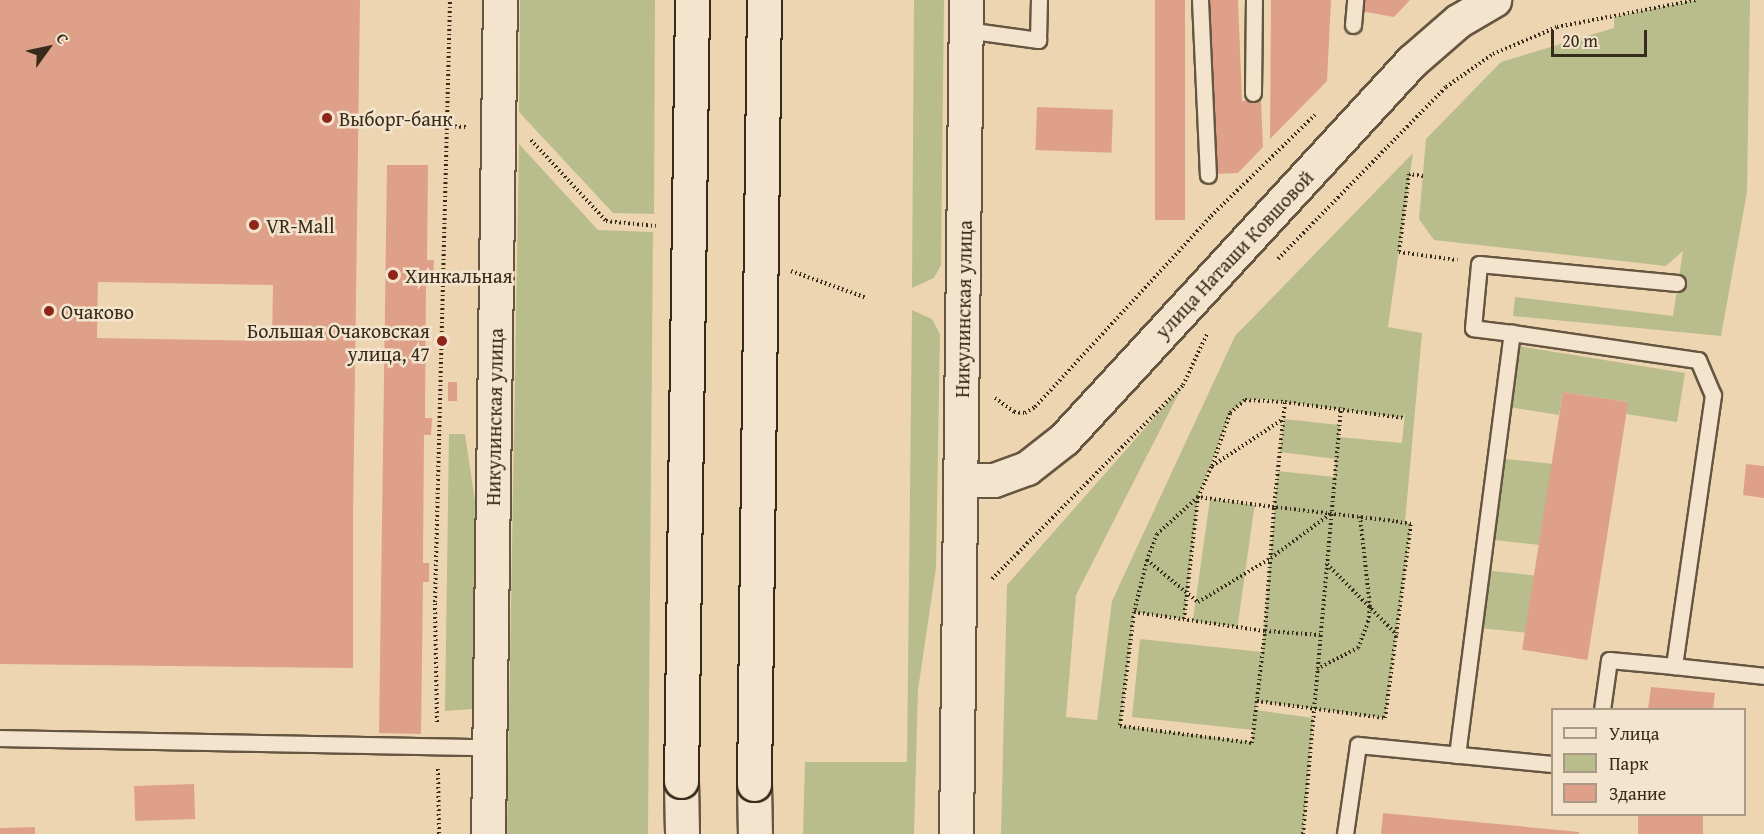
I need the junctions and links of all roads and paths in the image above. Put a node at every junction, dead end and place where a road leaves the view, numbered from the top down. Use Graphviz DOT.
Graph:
graph roads {
  1 [pos="450,0"];
  2 [pos="500,0"];
  3 [pos="692,0"];
  4 [pos="764,0"];
  5 [pos="1039,0"];
  6 [pos="1200,0"];
  7 [pos="1254,0"];
  8 [pos="1355,0"];
  9 [pos="1494,0"];
  10 [pos="1696,0"];
  11 [pos="966,15"];
  12 [pos="1353,26"];
  13 [pos="1253,93"];
  14 [pos="1321,108"];
  15 [pos="446,126"];
  16 [pos="498,128"];
  17 [pos="1208,175"];
  18 [pos="1423,176"];
  19 [pos="650,223"];
  20 [pos="1275,262"];
  21 [pos="1479,264"];
  22 [pos="1677,283"];
  23 [pos="1209,329"];
  24 [pos="1512,333"];
  25 [pos="992,395"];
  26 [pos="1285,402"];
  27 [pos="1341,408"];
  28 [pos="1404,418"];
  29 [pos="1284,419"];
  30 [pos="1212,466"];
  31 [pos="961,480"];
  32 [pos="1198,497"];
  33 [pos="1274,507"];
  34 [pos="1330,514"];
  35 [pos="1360,517"];
  36 [pos="1271,558"];
  37 [pos="1147,560"];
  38 [pos="1326,564"];
  39 [pos="991,579"];
  40 [pos="1187,594"];
  41 [pos="1370,607"];
  42 [pos="1134,612"];
  43 [pos="1184,619"];
  44 [pos="1266,631"];
  45 [pos="1320,635"];
  46 [pos="1397,635"];
  47 [pos="1674,666"];
  48 [pos="1317,669"];
  49 [pos="1764,676"];
  50 [pos="1257,700"];
  51 [pos="1313,708"];
  52 [pos="1602,708"];
  53 [pos="0,738"];
  54 [pos="438,747"];
  55 [pos="490,747"];
  56 [pos="1457,755"];
  57 [pos="1551,764"];
  58 [pos="756,830"];
  59 [pos="439,834"];
  60 [pos="488,834"];
  61 [pos="682,834"];
  62 [pos="956,834"];
  63 [pos="1303,834"];
  64 [pos="1345,834"];
  1 -- 15 [label="path"];
  2 -- 16 [label="street, Никулинская улица"];
  3 -- 61 [label="street, bridge"];
  4 -- 58 [label="street, bridge"];
  5 -- 11 [label="lane"];
  6 -- 17 [label="lane"];
  7 -- 13 [label="lane"];
  8 -- 12 [label="lane"];
  9 -- 31 [label="street, улица Наташи Ковшовой"];
  10 -- 20 [label="path"];
  11 -- 31 [label="street, Никулинская улица"];
  14 -- 25 [label="path"];
  15 -- 16 [label="path"];
  15 -- 54 [label="path"];
  16 -- 19 [label="path"];
  16 -- 55 [label="street, Никулинская улица"];
  18 -- 21 [label="path"];
  21 -- 22 [label="lane"];
  21 -- 24 [label="lane"];
  23 -- 39 [label="path"];
  24 -- 47 [label="lane"];
  24 -- 56 [label="lane"];
  26 -- 27 [label="path"];
  26 -- 29 [label="path"];
  26 -- 30 [label="path"];
  27 -- 28 [label="path"];
  27 -- 34 [label="path"];
  29 -- 30 [label="path"];
  29 -- 33 [label="path"];
  30 -- 32 [label="path"];
  31 -- 62 [label="street, Никулинская улица"];
  32 -- 33 [label="path"];
  32 -- 37 [label="path"];
  32 -- 40 [label="path"];
  33 -- 34 [label="path"];
  33 -- 36 [label="path"];
  34 -- 35 [label="path"];
  34 -- 36 [label="path"];
  34 -- 38 [label="path"];
  35 -- 41 [label="path"];
  35 -- 46 [label="path"];
  36 -- 40 [label="path"];
  36 -- 44 [label="path"];
  37 -- 40 [label="path"];
  37 -- 42 [label="path"];
  38 -- 41 [label="path"];
  38 -- 45 [label="path"];
  40 -- 43 [label="path"];
  41 -- 46 [label="path"];
  41 -- 48 [label="path"];
  42 -- 43 [label="path"];
  42 -- 50 [label="path"];
  43 -- 44 [label="path"];
  44 -- 45 [label="path"];
  44 -- 50 [label="path"];
  45 -- 48 [label="path"];
  46 -- 51 [label="path"];
  47 -- 49 [label="lane"];
  47 -- 52 [label="lane"];
  48 -- 51 [label="path"];
  50 -- 51 [label="path"];
  51 -- 63 [label="path"];
  53 -- 54 [label="lane"];
  54 -- 55 [label="lane"];
  54 -- 59 [label="path"];
  55 -- 60 [label="street, Никулинская улица"];
  56 -- 57 [label="lane"];
  56 -- 64 [label="lane"];
}
